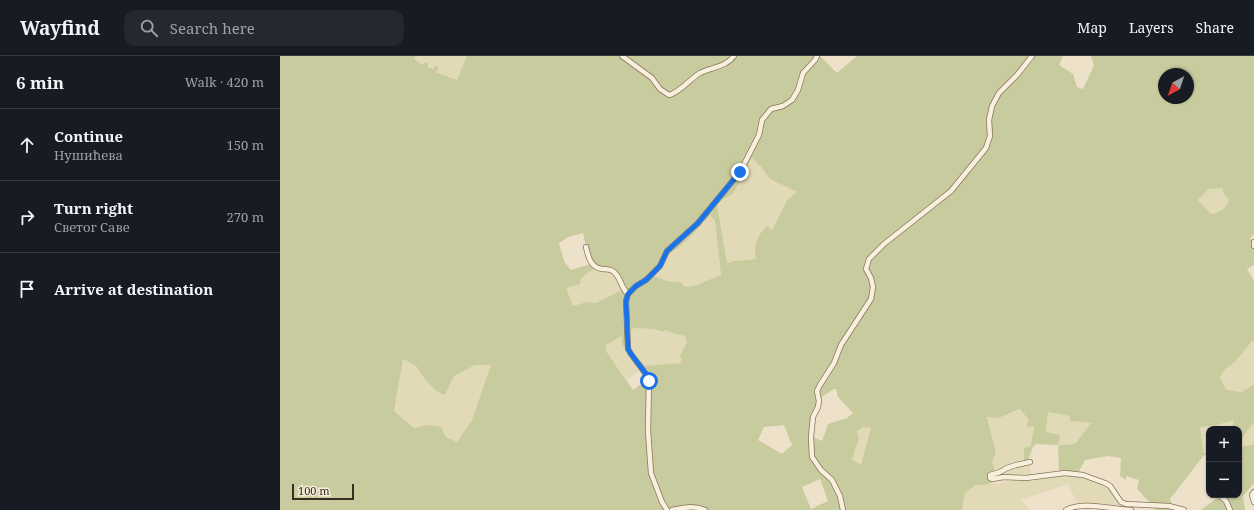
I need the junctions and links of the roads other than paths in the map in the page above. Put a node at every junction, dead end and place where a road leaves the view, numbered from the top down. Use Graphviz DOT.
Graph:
graph roads {
  1 [pos="734,56"];
  2 [pos="817,56"];
  3 [pos="1032,56"];
  4 [pos="625,57"];
  5 [pos="1254,242"];
  6 [pos="1254,246"];
  7 [pos="586,247"];
  8 [pos="628,294"];
  9 [pos="1030,462"];
  10 [pos="1254,492"];
  11 [pos="1222,498"];
  12 [pos="1254,502"];
  13 [pos="667,510"];
  14 [pos="672,510"];
  15 [pos="705,510"];
  16 [pos="843,510"];
  17 [pos="1066,510"];
  18 [pos="1131,510"];
  19 [pos="1184,510"];
  20 [pos="1230,510"];
  1 -- 4 [label="street"];
  2 -- 8 [label="street"];
  3 -- 16 [label="street"];
  5 -- 6 [label="street"];
  7 -- 8 [label="street"];
  8 -- 13 [label="street"];
  9 -- 19 [label="street"];
  10 -- 12 [label="street"];
  11 -- 20 [label="street"];
  14 -- 15 [label="street"];
  17 -- 18 [label="street"];
}
